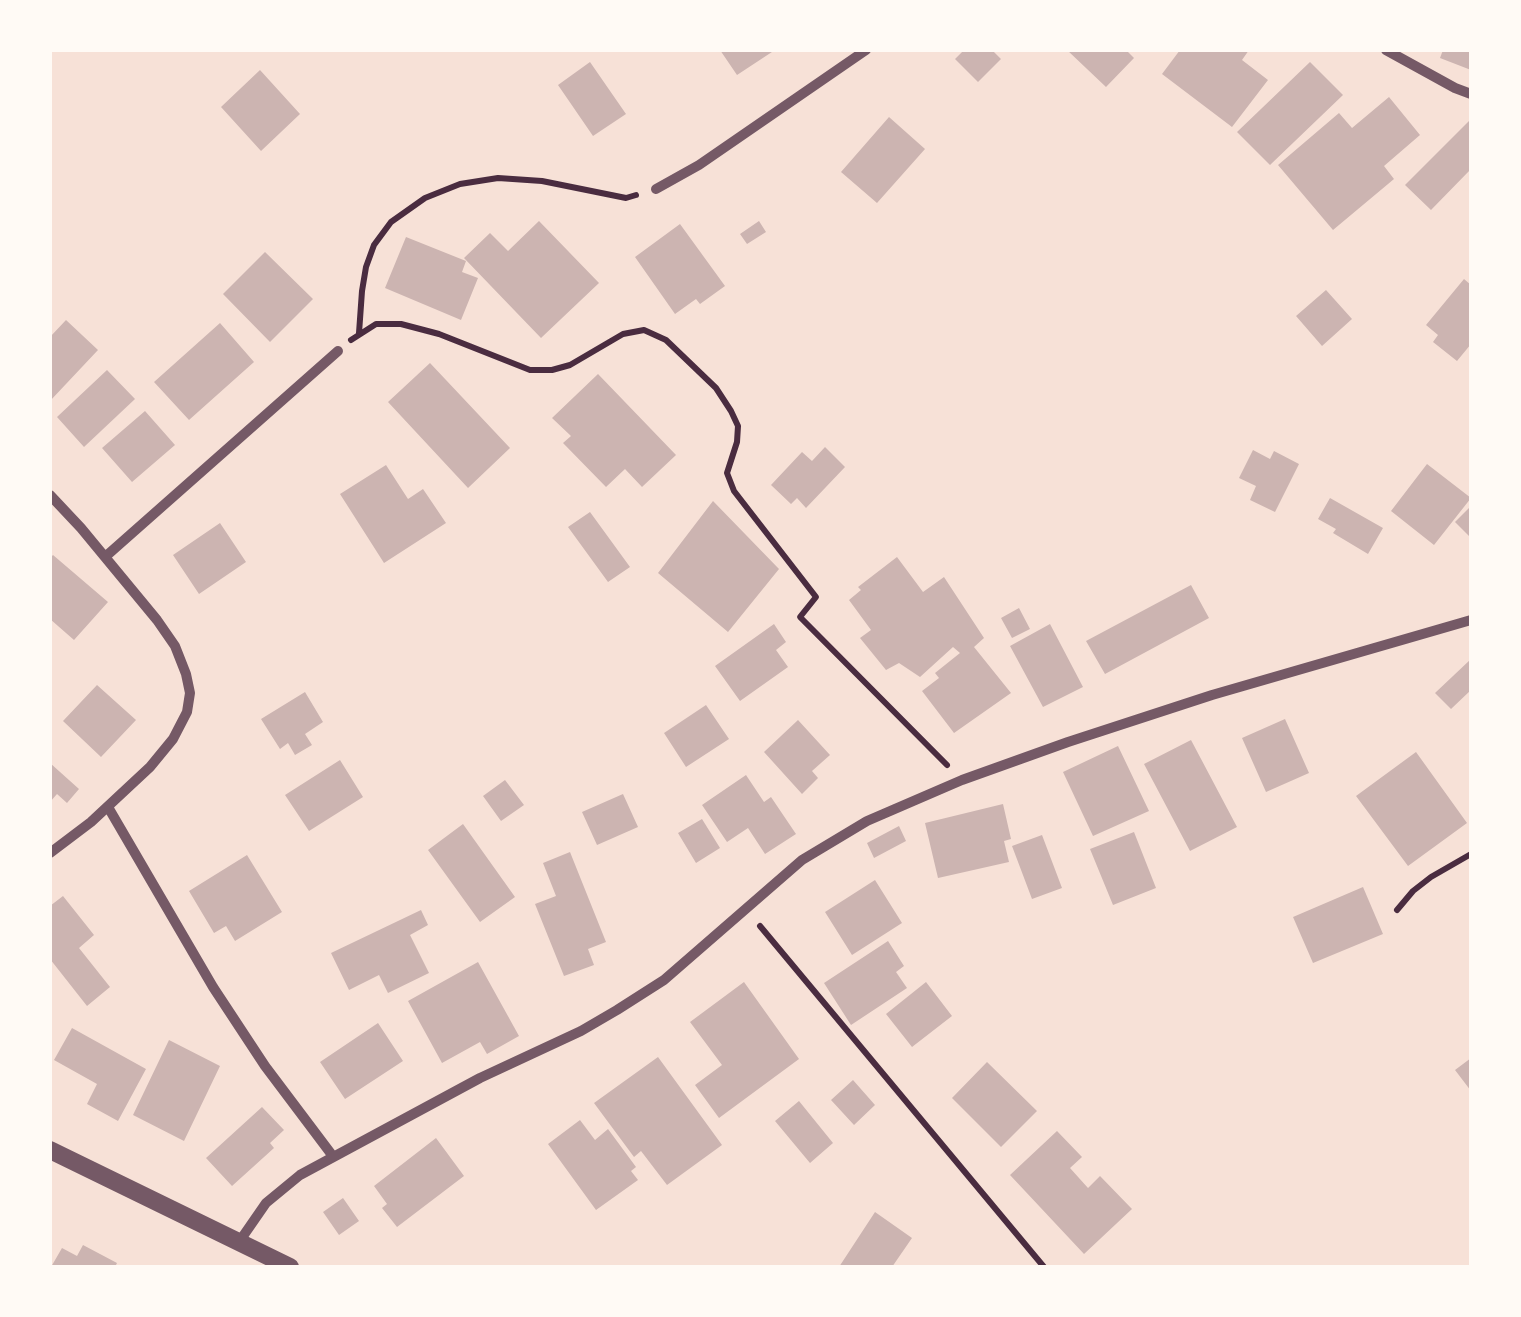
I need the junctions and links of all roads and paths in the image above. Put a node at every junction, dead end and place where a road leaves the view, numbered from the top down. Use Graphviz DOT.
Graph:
graph roads {
  1 [pos="866,50"];
  2 [pos="1386,50"];
  3 [pos="1471,94"];
  4 [pos="656,189"];
  5 [pos="359,333"];
  6 [pos="338,351"];
  7 [pos="50,495"];
  8 [pos="105,557"];
  9 [pos="1471,620"];
  10 [pos="962,780"];
  11 [pos="108,807"];
  12 [pos="50,853"];
  13 [pos="1471,854"];
  14 [pos="746,909"];
  15 [pos="1397,910"];
  16 [pos="50,1150"];
  17 [pos="332,1156"];
  18 [pos="239,1242"];
  19 [pos="290,1267"];
  20 [pos="1044,1267"];
  1 -- 4 [label="street"];
  2 -- 3 [label="street"];
  4 -- 5 [label="path"];
  5 -- 6 [label="path"];
  5 -- 10 [label="path"];
  6 -- 8 [label="street"];
  7 -- 8 [label="street"];
  8 -- 11 [label="street"];
  9 -- 10 [label="street"];
  10 -- 14 [label="street"];
  11 -- 12 [label="street"];
  11 -- 17 [label="street"];
  13 -- 15 [label="path"];
  14 -- 17 [label="street"];
  14 -- 20 [label="path"];
  16 -- 18 [label="street"];
  17 -- 18 [label="street"];
  18 -- 19 [label="street"];
}
